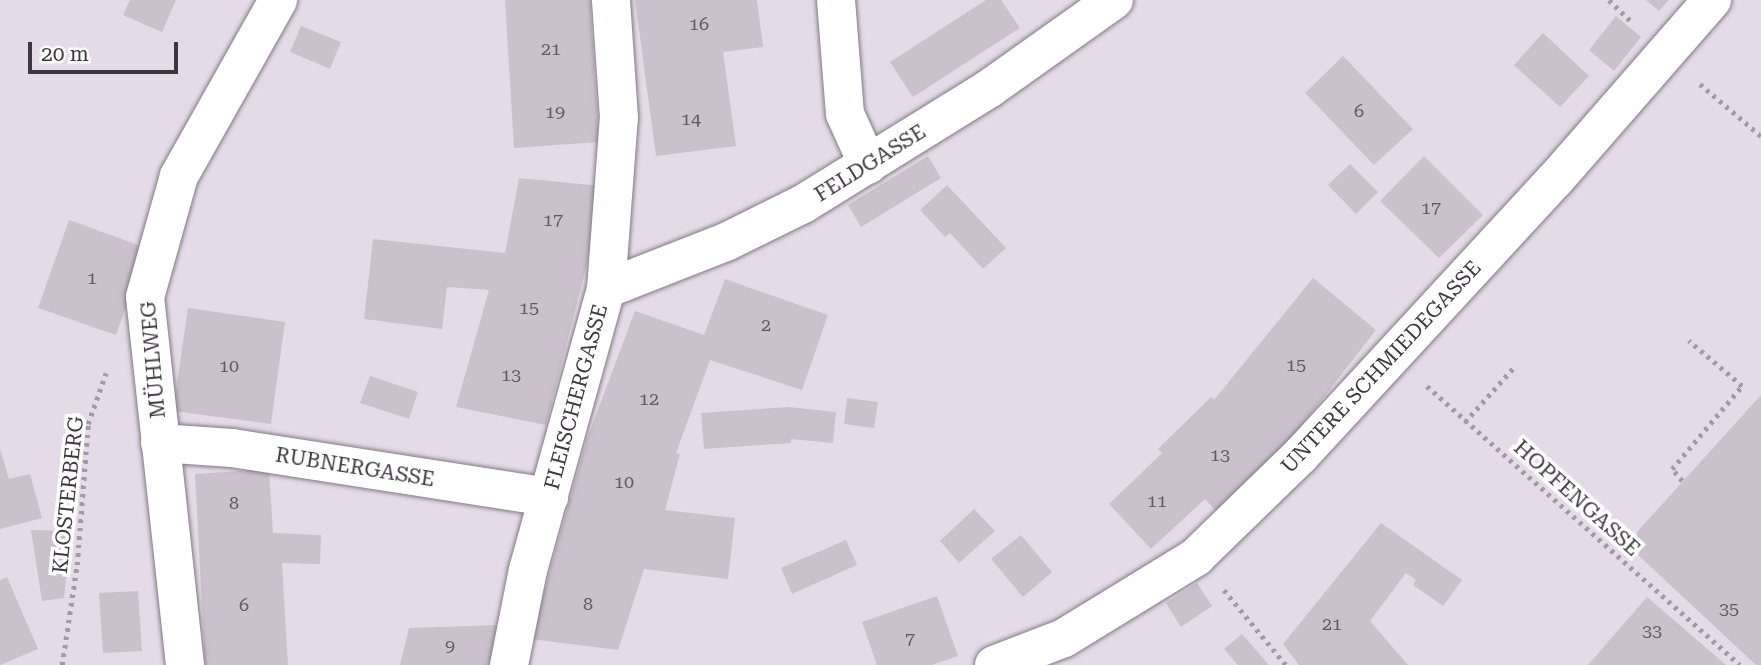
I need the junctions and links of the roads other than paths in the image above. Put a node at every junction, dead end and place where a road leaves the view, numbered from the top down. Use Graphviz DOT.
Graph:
graph roads {
  1 [pos="278,0"];
  2 [pos="611,0"];
  3 [pos="836,0"];
  4 [pos="1114,0"];
  5 [pos="1712,0"];
  6 [pos="868,164"];
  7 [pos="606,289"];
  8 [pos="160,443"];
  9 [pos="549,497"];
  10 [pos="184,665"];
  11 [pos="509,665"];
  12 [pos="995,665"];
  1 -- 8 [label="street, MÜHLWEG"];
  2 -- 7 [label="street, FLEISCHERGASSE"];
  3 -- 6 [label="street"];
  4 -- 6 [label="street, FELDGASSE"];
  5 -- 12 [label="street, UNTERE SCHMIEDEGASSE"];
  6 -- 7 [label="street, FELDGASSE"];
  7 -- 9 [label="street, FLEISCHERGASSE"];
  8 -- 9 [label="street, RUBNERGASSE"];
  8 -- 10 [label="street, MÜHLWEG"];
  9 -- 11 [label="street, FLEISCHERGASSE"];
}
